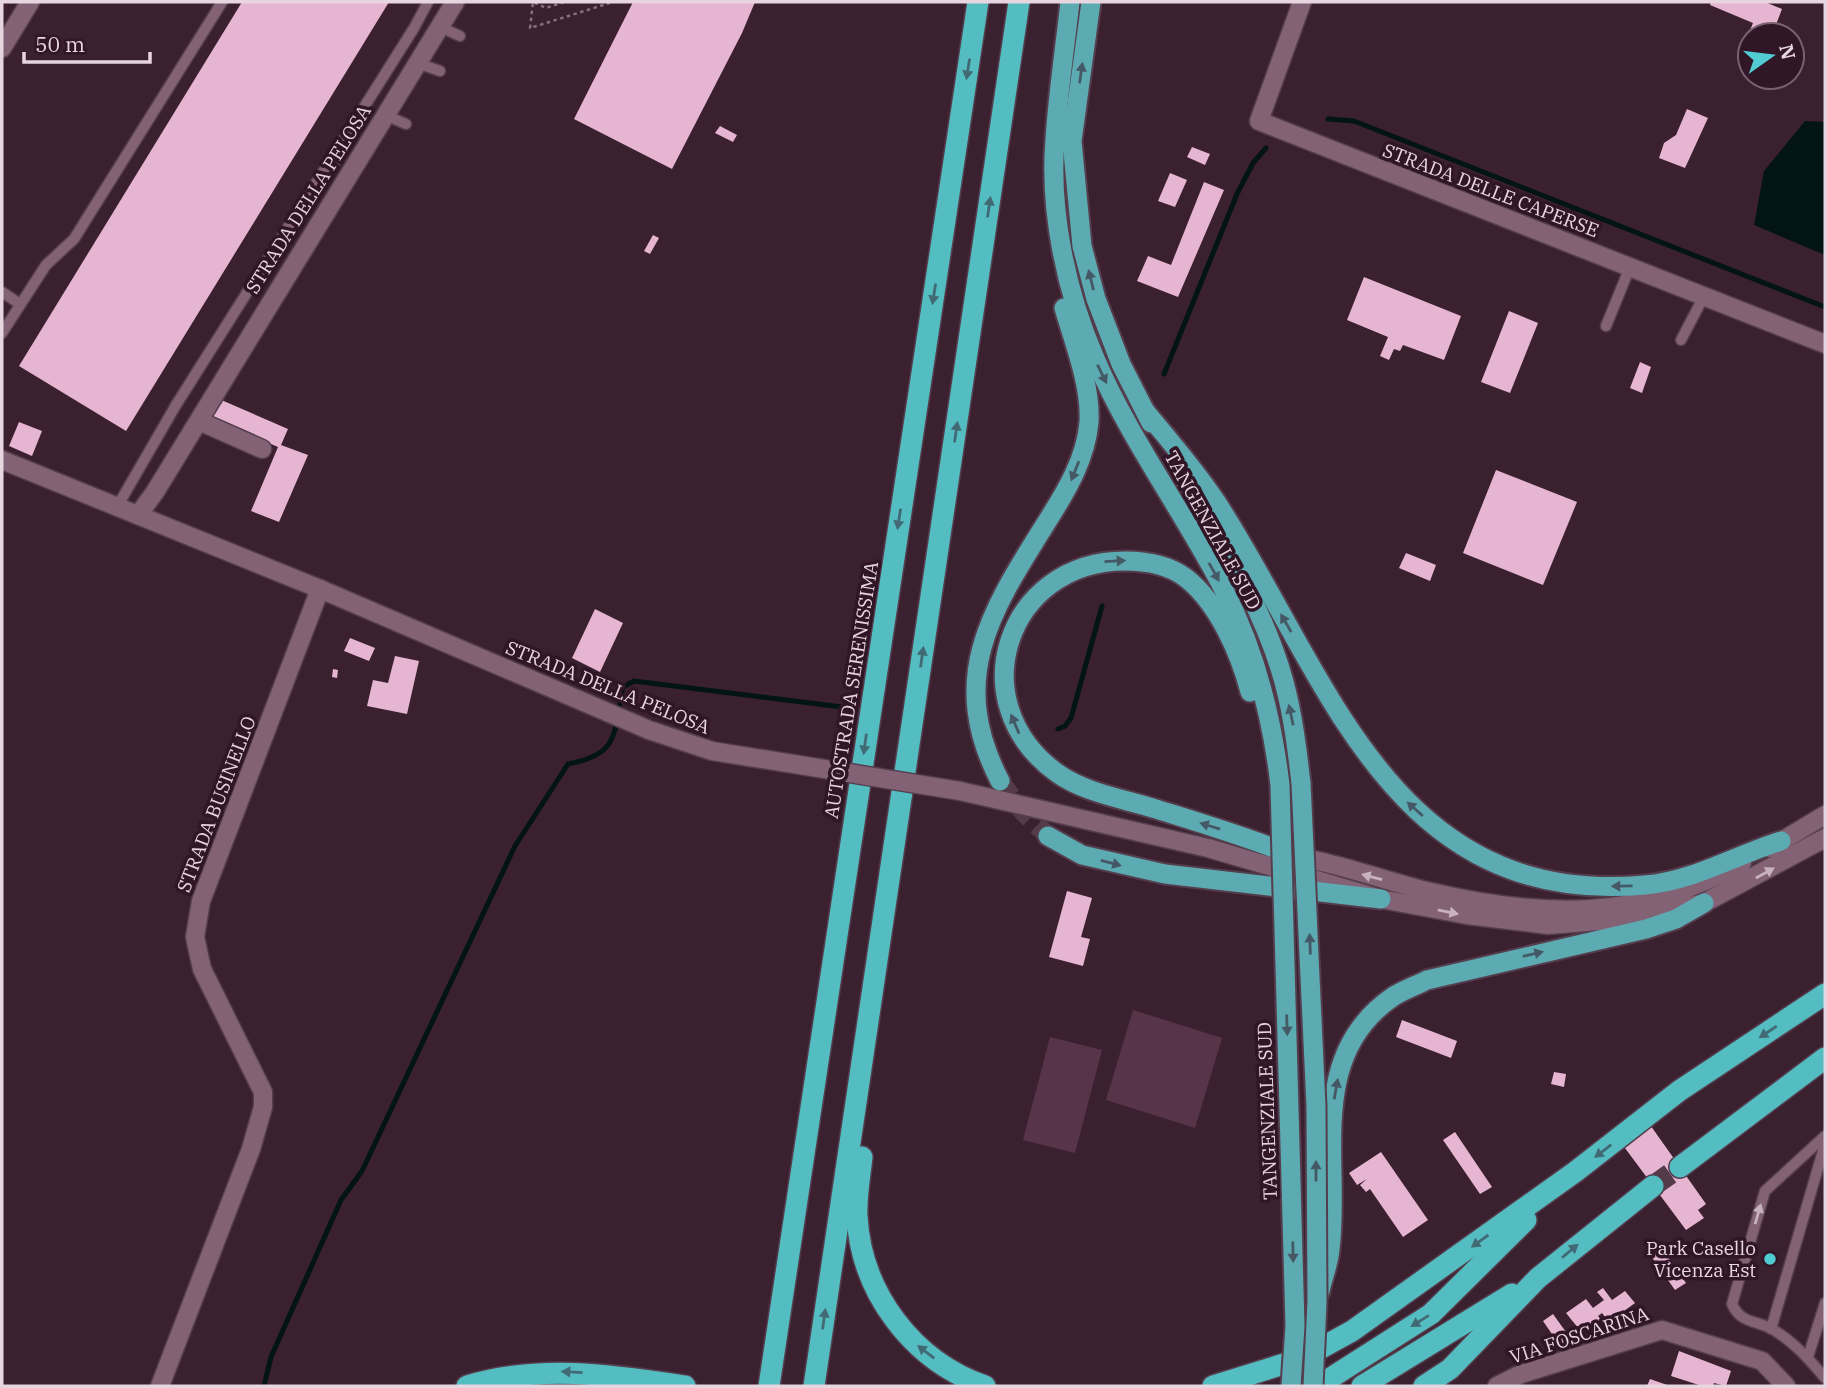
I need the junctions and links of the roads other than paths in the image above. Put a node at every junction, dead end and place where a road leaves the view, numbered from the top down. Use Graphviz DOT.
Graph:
graph roads {
  1 [pos="30,2"];
  2 [pos="222,2"];
  3 [pos="428,2"];
  4 [pos="455,2"];
  5 [pos="978,2"];
  6 [pos="1019,2"];
  7 [pos="1070,2"];
  8 [pos="1091,2"];
  9 [pos="1302,2"];
  10 [pos="440,27"];
  11 [pos="460,36"];
  12 [pos="2,48"];
  13 [pos="417,63"];
  14 [pos="440,71"];
  15 [pos="385,115"];
  16 [pos="407,124"];
  17 [pos="1055,141"];
  18 [pos="1630,267"];
  19 [pos="2,292"];
  20 [pos="1703,298"];
  21 [pos="20,304"];
  22 [pos="1606,326"];
  23 [pos="2,333"];
  24 [pos="1681,341"];
  25 [pos="1825,344"];
  26 [pos="1145,411"];
  27 [pos="199,421"];
  28 [pos="262,449"];
  29 [pos="2,460"];
  30 [pos="117,507"];
  31 [pos="138,515"];
  32 [pos="320,589"];
  33 [pos="916,697"];
  34 [pos="1275,743"];
  35 [pos="1000,781"];
  36 [pos="857,799"];
  37 [pos="1825,815"];
  38 [pos="1048,836"];
  39 [pos="1825,838"];
  40 [pos="1781,841"];
  41 [pos="1208,848"];
  42 [pos="1297,857"];
  43 [pos="1381,899"];
  44 [pos="1704,903"];
  45 [pos="1825,994"];
  46 [pos="1825,1058"];
  47 [pos="1816,1072"];
  48 [pos="1825,1136"];
  49 [pos="1825,1144"];
  50 [pos="1680,1167"];
  51 [pos="1575,1172"];
  52 [pos="1653,1186"];
  53 [pos="1538,1278"];
  54 [pos="1317,1302"];
  55 [pos="1825,1303"];
  56 [pos="1771,1329"];
  57 [pos="1808,1357"];
  58 [pos="1825,1378"];
  59 [pos="160,1386"];
  60 [pos="467,1386"];
  61 [pos="685,1386"];
  62 [pos="756,1386"];
  63 [pos="769,1386"];
  64 [pos="814,1386"];
  65 [pos="985,1386"];
  66 [pos="1213,1386"];
  67 [pos="1291,1386"];
  68 [pos="1311,1386"];
  69 [pos="1362,1386"];
  70 [pos="1424,1386"];
  71 [pos="1497,1386"];
  72 [pos="1786,1386"];
  1 -- 12 [label="street"];
  2 -- 21 [label="lane"];
  3 -- 30 [label="lane"];
  4 -- 10 [label="street, STRADA DELLA PELOSA"];
  5 -- 36 [label="highway, AUTOSTRADA SERENISSIMA, one-way"];
  33 -- 6 [label="highway, one-way"];
  7 -- 17 [label="highway, TANGENZIALE SUD"];
  26 -- 8 [label="highway, TANGENZIALE SUD, one-way"];
  9 -- 18 [label="street, STRADA DELLE CAPERSE"];
  10 -- 11 [label="lane"];
  10 -- 13 [label="street, STRADA DELLA PELOSA"];
  13 -- 14 [label="lane"];
  13 -- 15 [label="street, STRADA DELLA PELOSA"];
  15 -- 16 [label="lane"];
  15 -- 27 [label="street, STRADA DELLA PELOSA"];
  17 -- 34 [label="highway, TANGENZIALE SUD, one-way"];
  17 -- 35 [label="highway, one-way"];
  18 -- 20 [label="street, STRADA DELLE CAPERSE"];
  18 -- 22 [label="lane"];
  19 -- 21 [label="lane"];
  20 -- 24 [label="lane"];
  20 -- 25 [label="street, STRADA DELLE CAPERSE"];
  21 -- 23 [label="lane"];
  40 -- 26 [label="highway, one-way"];
  54 -- 26 [label="highway, TANGENZIALE SUD, one-way, bridge"];
  27 -- 28 [label="street"];
  27 -- 31 [label="street, STRADA DELLA PELOSA"];
  29 -- 30 [label="street, STRADA DELLA PELOSA"];
  30 -- 31 [label="street, STRADA DELLA PELOSA"];
  31 -- 32 [label="street, STRADA DELLA PELOSA"];
  32 -- 41 [label="street, STRADA DELLA PELOSA, bridge"];
  32 -- 59 [label="street, STRADA BUSINELLO"];
  64 -- 33 [label="highway, one-way"];
  65 -- 33 [label="highway, one-way"];
  42 -- 34 [label="highway, one-way"];
  34 -- 67 [label="highway, TANGENZIALE SUD, one-way, bridge"];
  36 -- 62 [label="highway"];
  36 -- 63 [label="highway, AUTOSTRADA SERENISSIMA"];
  37 -- 40 [label="street"];
  38 -- 43 [label="highway, one-way"];
  44 -- 39 [label="street, STRADA DELLA PELOSA, one-way"];
  40 -- 42 [label="street, one-way"];
  41 -- 42 [label="street, STRADA DELLA PELOSA"];
  41 -- 43 [label="street, STRADA DELLA PELOSA"];
  43 -- 44 [label="street, STRADA DELLA PELOSA, one-way"];
  54 -- 44 [label="highway, one-way, bridge"];
  45 -- 51 [label="highway, one-way"];
  46 -- 47 [label="highway"];
  47 -- 50 [label="highway"];
  56 -- 48 [label="lane, one-way"];
  49 -- 56 [label="lane"];
  51 -- 66 [label="highway, one-way"];
  51 -- 68 [label="highway, one-way"];
  53 -- 52 [label="highway, one-way"];
  53 -- 69 [label="highway"];
  53 -- 70 [label="highway"];
  54 -- 68 [label="highway, TANGENZIALE SUD, bridge"];
  55 -- 57 [label="lane"];
  56 -- 57 [label="lane"];
  57 -- 58 [label="lane"];
  61 -- 60 [label="highway, one-way"];
  71 -- 72 [label="street, VIA FOSCARINA"];
}
